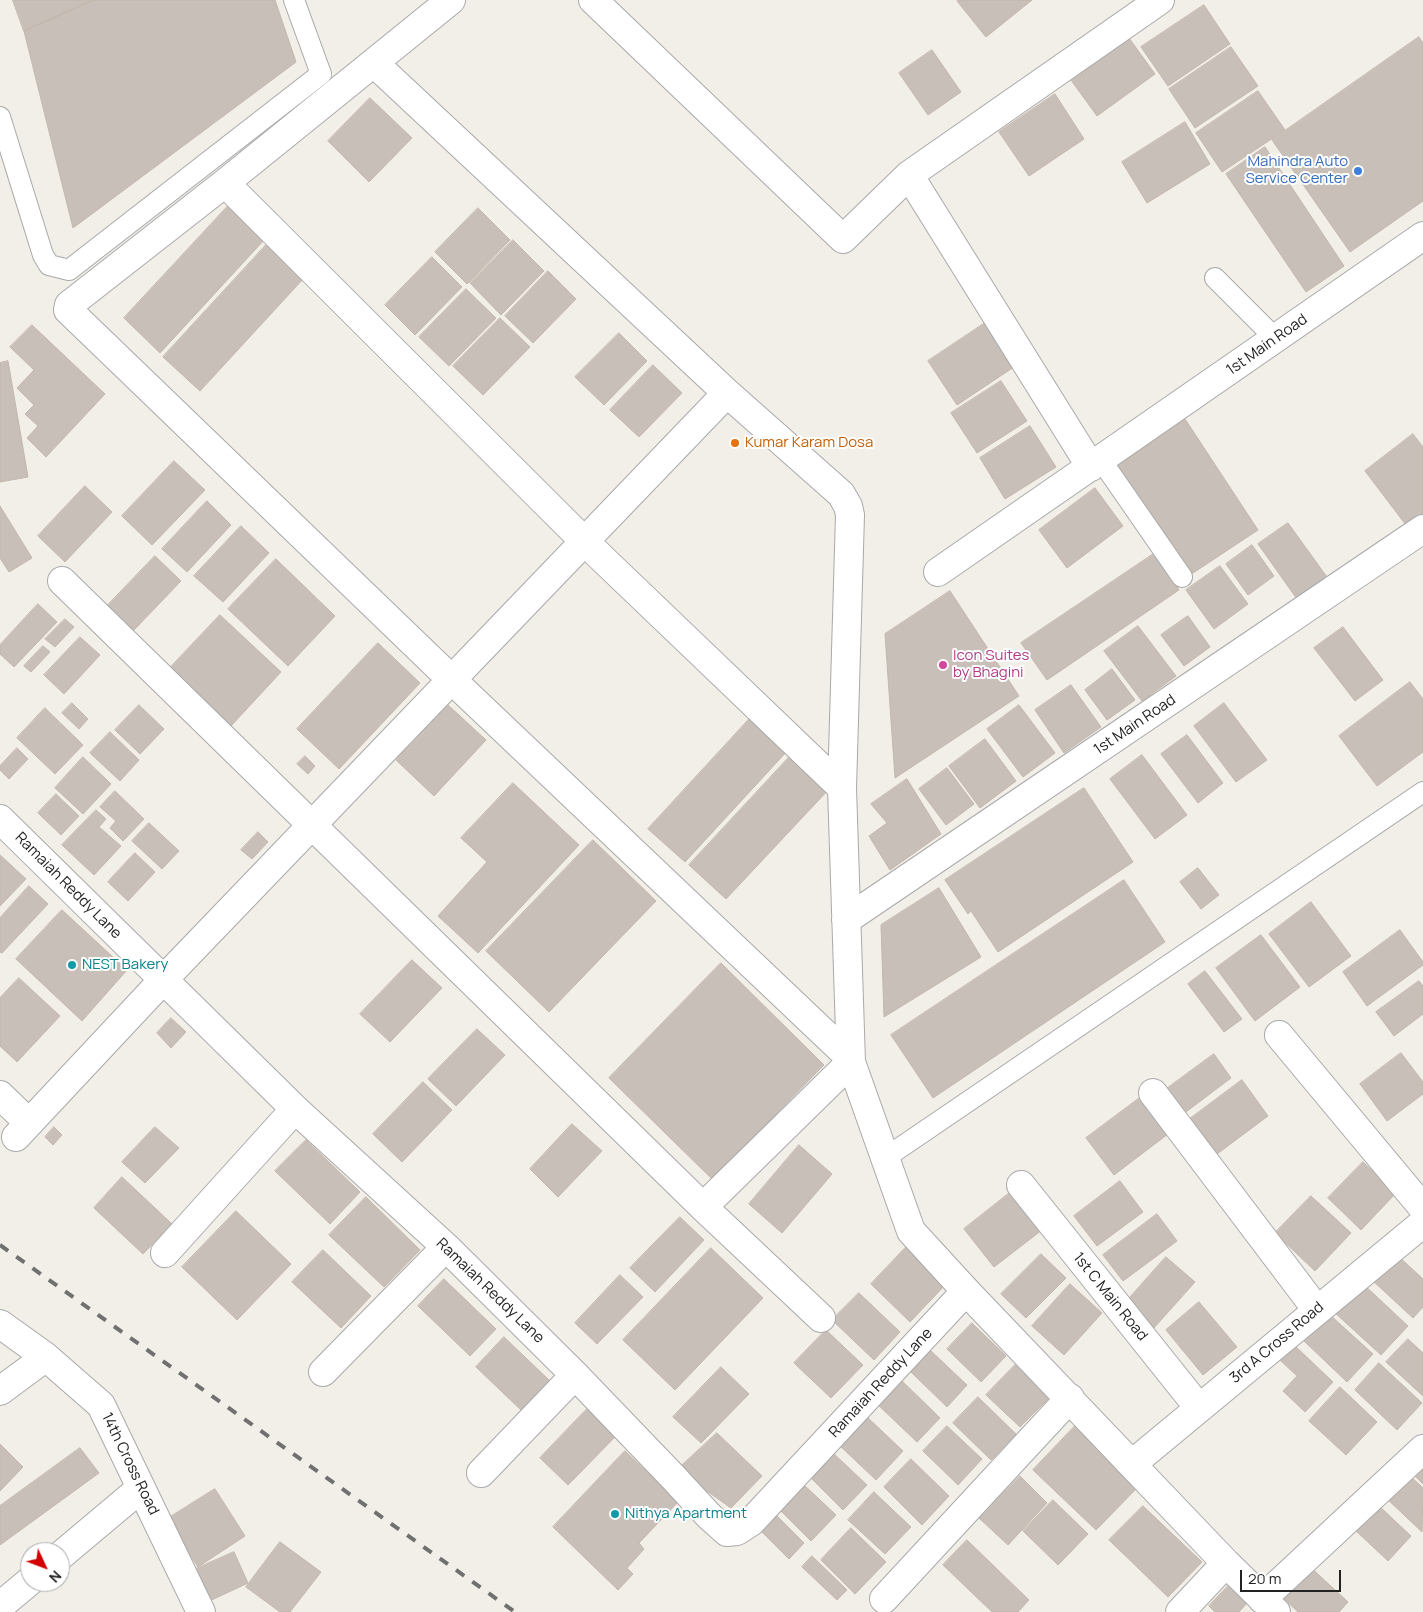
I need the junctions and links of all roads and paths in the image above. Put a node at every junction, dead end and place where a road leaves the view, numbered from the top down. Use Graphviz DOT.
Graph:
graph roads {
  1 [pos="294,0"];
  2 [pos="451,0"];
  3 [pos="593,0"];
  4 [pos="1154,4"];
  5 [pos="374,63"];
  6 [pos="0,117"];
  7 [pos="909,175"];
  8 [pos="225,183"];
  9 [pos="1423,236"];
  10 [pos="1215,278"];
  11 [pos="1276,339"];
  12 [pos="727,393"];
  13 [pos="1096,463"];
  14 [pos="1423,529"];
  15 [pos="584,542"];
  16 [pos="938,572"];
  17 [pos="1182,577"];
  18 [pos="62,581"];
  19 [pos="451,679"];
  20 [pos="842,788"];
  21 [pos="1423,792"];
  22 [pos="0,819"];
  23 [pos="312,824"];
  24 [pos="846,920"];
  25 [pos="163,980"];
  26 [pos="1279,1035"];
  27 [pos="851,1062"];
  28 [pos="1153,1094"];
  29 [pos="0,1095"];
  30 [pos="295,1109"];
  31 [pos="885,1158"];
  32 [pos="1021,1185"];
  33 [pos="704,1207"];
  34 [pos="1423,1208"];
  35 [pos="1423,1223"];
  36 [pos="446,1247"];
  37 [pos="165,1253"];
  38 [pos="966,1291"];
  39 [pos="1317,1310"];
  40 [pos="820,1318"];
  41 [pos="0,1324"];
  42 [pos="46,1357"];
  43 [pos="323,1372"];
  44 [pos="575,1375"];
  45 [pos="0,1391"];
  46 [pos="1070,1398"];
  47 [pos="1200,1408"];
  48 [pos="1423,1449"];
  49 [pos="1132,1464"];
  50 [pos="481,1473"];
  51 [pos="142,1488"];
  52 [pos="70,1548"];
  53 [pos="1226,1563"];
  54 [pos="20,1589"];
  55 [pos="884,1599"];
  56 [pos="1269,1605"];
  57 [pos="0,1606"];
  58 [pos="201,1612"];
  59 [pos="1180,1612"];
  1 -- 6 [label="lane"];
  2 -- 5 [label="street"];
  3 -- 7 [label="street"];
  4 -- 7 [label="street"];
  5 -- 8 [label="street"];
  5 -- 12 [label="street"];
  7 -- 13 [label="street"];
  8 -- 15 [label="street"];
  8 -- 19 [label="street"];
  9 -- 11 [label="street, 1st Main Road"];
  10 -- 11 [label="lane"];
  11 -- 13 [label="street, 1st Main Road"];
  12 -- 15 [label="street"];
  12 -- 20 [label="street"];
  13 -- 16 [label="street, 1st Main Road"];
  13 -- 17 [label="lane"];
  14 -- 24 [label="street, 1st Main Road"];
  15 -- 19 [label="street"];
  15 -- 20 [label="street"];
  18 -- 23 [label="street"];
  19 -- 23 [label="street"];
  19 -- 27 [label="street"];
  20 -- 24 [label="street"];
  21 -- 31 [label="lane"];
  22 -- 25 [label="street, Ramaiah Reddy Lane"];
  23 -- 25 [label="street"];
  23 -- 33 [label="street"];
  24 -- 27 [label="street"];
  25 -- 29 [label="street"];
  25 -- 30 [label="street, Ramaiah Reddy Lane"];
  26 -- 34 [label="street"];
  27 -- 31 [label="street"];
  27 -- 33 [label="street"];
  28 -- 39 [label="street"];
  30 -- 36 [label="street, Ramaiah Reddy Lane"];
  30 -- 37 [label="street"];
  31 -- 38 [label="street"];
  32 -- 47 [label="street, 1st C Main Road"];
  33 -- 40 [label="street"];
  35 -- 39 [label="street, 3rd A Cross Road"];
  36 -- 43 [label="street"];
  36 -- 44 [label="street, Ramaiah Reddy Lane"];
  38 -- 44 [label="street, Ramaiah Reddy Lane"];
  38 -- 46 [label="street"];
  39 -- 47 [label="street, 3rd A Cross Road"];
  41 -- 42 [label="street, 14th Cross Road"];
  42 -- 45 [label="street"];
  42 -- 51 [label="street, 14th Cross Road"];
  44 -- 50 [label="street"];
  46 -- 49 [label="street"];
  46 -- 55 [label="street"];
  47 -- 49 [label="street, 3rd A Cross Road"];
  48 -- 56 [label="street"];
  49 -- 53 [label="street"];
  51 -- 52 [label="street"];
  51 -- 58 [label="street, 14th Cross Road"];
  53 -- 56 [label="street"];
  53 -- 59 [label="street"];
  54 -- 57 [label="street"];
}
